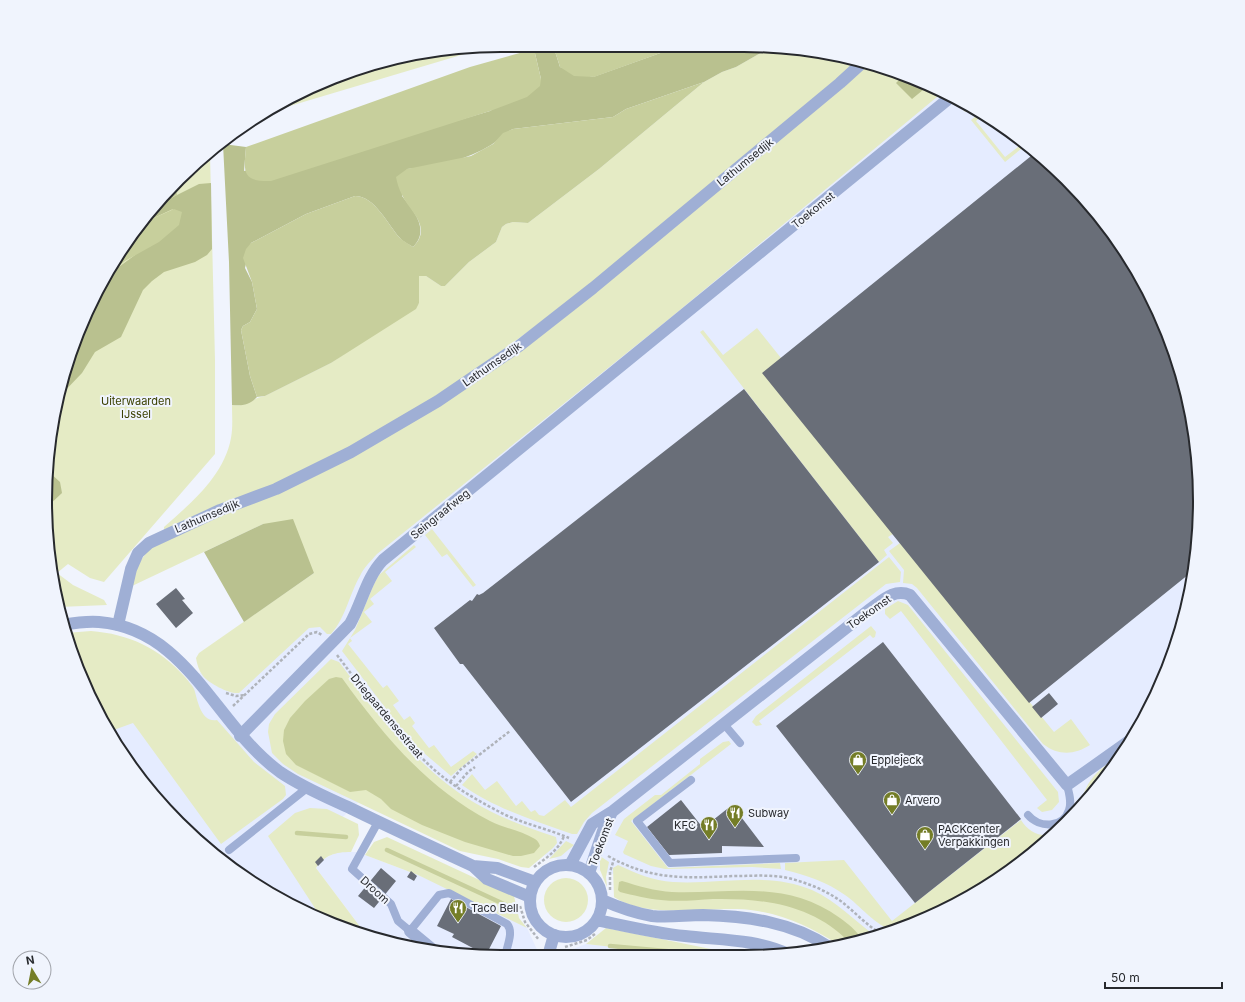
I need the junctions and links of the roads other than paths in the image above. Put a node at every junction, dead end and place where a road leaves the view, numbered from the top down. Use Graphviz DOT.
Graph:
graph roads {
  1 [pos="858,67"];
  2 [pos="947,100"];
  3 [pos="674,324"];
  4 [pos="69,624"];
  5 [pos="118,625"];
  6 [pos="723,723"];
  7 [pos="240,736"];
  8 [pos="740,743"];
  9 [pos="1117,749"];
  10 [pos="691,780"];
  11 [pos="1067,785"];
  12 [pos="307,788"];
  13 [pos="1069,810"];
  14 [pos="613,811"];
  15 [pos="1028,815"];
  16 [pos="378,822"];
  17 [pos="1056,823"];
  18 [pos="229,850"];
  19 [pos="796,858"];
  20 [pos="570,865"];
  21 [pos="473,866"];
  22 [pos="589,873"];
  23 [pos="535,882"];
  24 [pos="530,897"];
  25 [pos="602,900"];
  26 [pos="597,920"];
  27 [pos="410,931"];
  28 [pos="554,935"];
  29 [pos="425,943"];
  30 [pos="821,943"];
  31 [pos="773,949"];
  32 [pos="506,950"];
  33 [pos="550,950"];
  1 -- 5 [label="street, Lathumsedijk"];
  2 -- 3 [label="street, Toekomst"];
  3 -- 7 [label="street, Seingraafweg"];
  4 -- 5 [label="street"];
  5 -- 7 [label="street"];
  6 -- 8 [label="lane"];
  6 -- 11 [label="street, Toekomst"];
  6 -- 14 [label="street, Toekomst"];
  7 -- 12 [label="street"];
  9 -- 11 [label="street"];
  10 -- 19 [label="lane"];
  11 -- 13 [label="lane"];
  12 -- 16 [label="street"];
  12 -- 18 [label="lane"];
  14 -- 20 [label="street, Toekomst"];
  14 -- 22 [label="street, Toekomst"];
  15 -- 17 [label="lane"];
  16 -- 21 [label="street"];
  16 -- 27 [label="lane, Droom"];
  20 -- 22 [label="street"];
  20 -- 23 [label="street"];
  21 -- 23 [label="street"];
  21 -- 24 [label="street"];
  22 -- 25 [label="street"];
  23 -- 24 [label="street"];
  24 -- 28 [label="street"];
  25 -- 26 [label="street"];
  25 -- 30 [label="street"];
  26 -- 28 [label="street"];
  26 -- 31 [label="street"];
  27 -- 29 [label="street, Droom"];
  27 -- 32 [label="lane"];
  28 -- 33 [label="street"];
}
